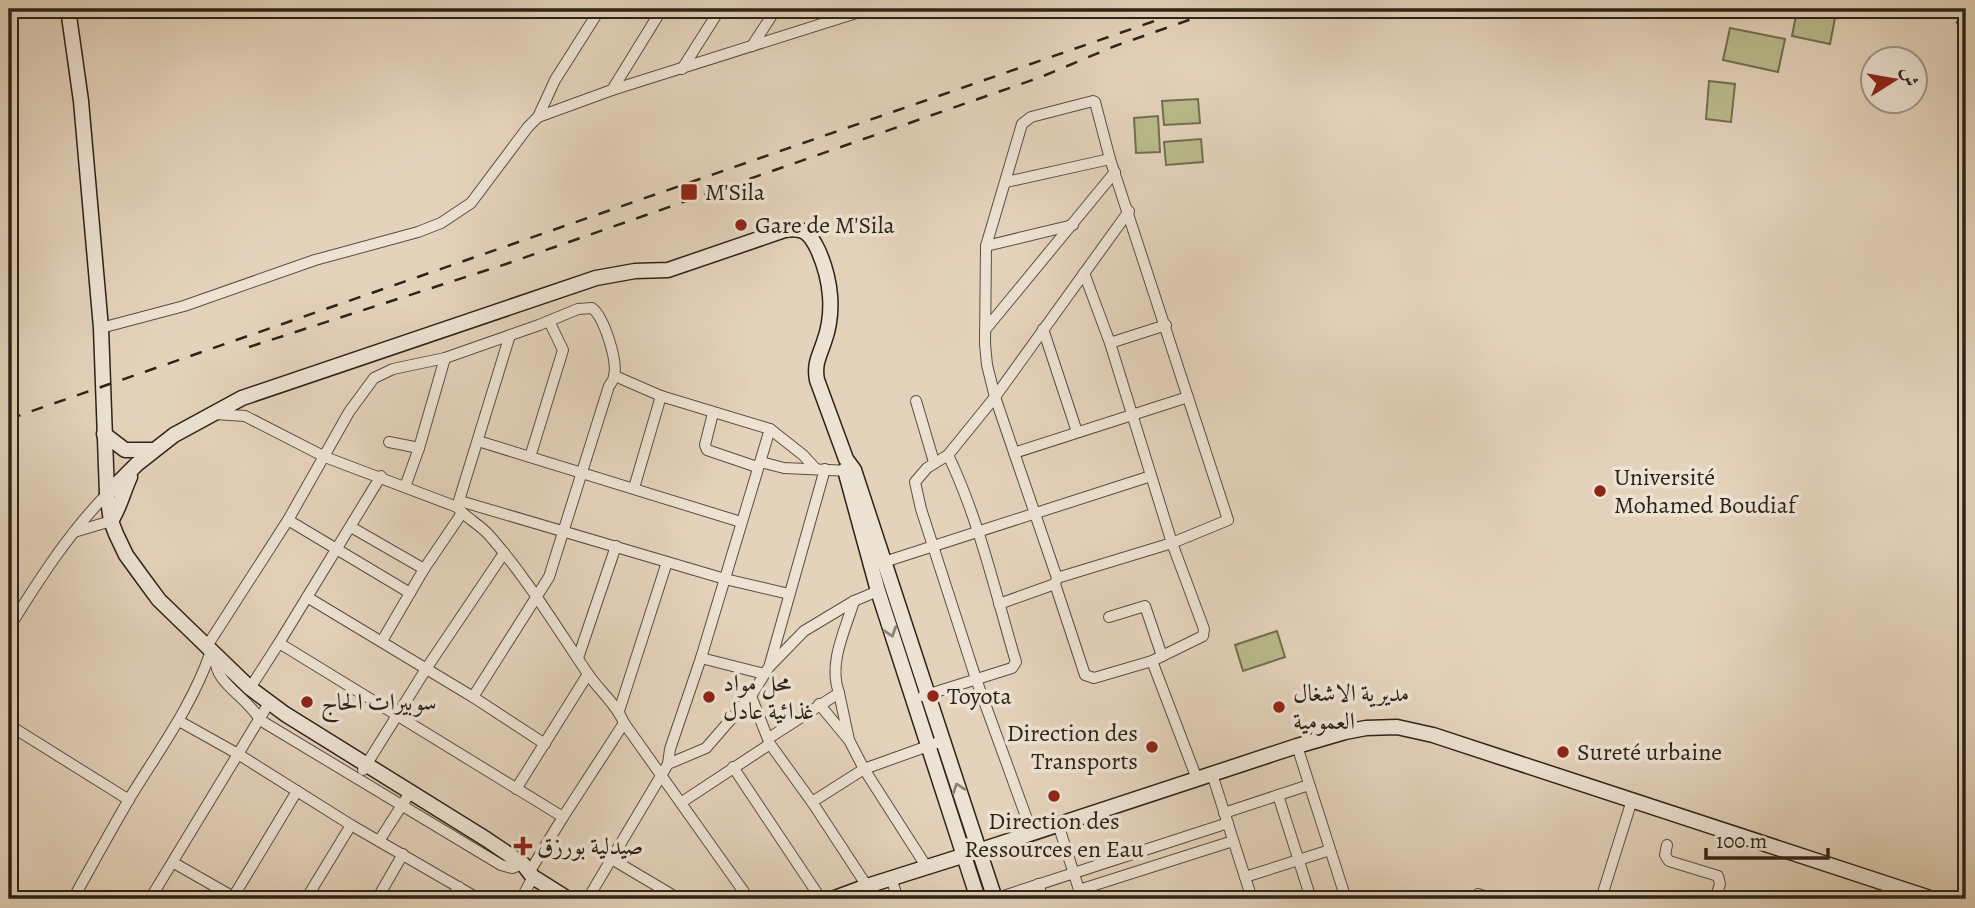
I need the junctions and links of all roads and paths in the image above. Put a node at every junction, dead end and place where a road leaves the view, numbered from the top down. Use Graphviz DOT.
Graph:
graph roads {
  1 [pos="68,9"];
  2 [pos="600,9"];
  3 [pos="662,9"];
  4 [pos="720,9"];
  5 [pos="776,9"];
  6 [pos="837,9"];
  7 [pos="869,9"];
  8 [pos="830,21"];
  9 [pos="752,46"];
  10 [pos="682,69"];
  11 [pos="612,90"];
  12 [pos="538,117"];
  13 [pos="1110,159"];
  14 [pos="1115,172"];
  15 [pos="1006,182"];
  16 [pos="1129,211"];
  17 [pos="1073,225"];
  18 [pos="986,246"];
  19 [pos="1084,273"];
  20 [pos="549,321"];
  21 [pos="1166,325"];
  22 [pos="101,328"];
  23 [pos="1043,328"];
  24 [pos="985,330"];
  25 [pos="510,335"];
  26 [pos="1110,343"];
  27 [pos="445,358"];
  28 [pos="615,376"];
  29 [pos="661,396"];
  30 [pos="995,397"];
  31 [pos="1188,397"];
  32 [pos="242,398"];
  33 [pos="916,401"];
  34 [pos="713,413"];
  35 [pos="210,414"];
  36 [pos="1132,415"];
  37 [pos="245,416"];
  38 [pos="771,429"];
  39 [pos="1077,432"];
  40 [pos="104,434"];
  41 [pos="478,441"];
  42 [pos="389,442"];
  43 [pos="419,448"];
  44 [pos="154,450"];
  45 [pos="1014,453"];
  46 [pos="948,455"];
  47 [pos="325,457"];
  48 [pos="530,457"];
  49 [pos="934,463"];
  50 [pos="137,464"];
  51 [pos="759,465"];
  52 [pos="848,467"];
  53 [pos="820,469"];
  54 [pos="583,473"];
  55 [pos="381,476"];
  56 [pos="1151,476"];
  57 [pos="405,487"];
  58 [pos="634,488"];
  59 [pos="107,494"];
  60 [pos="459,507"];
  61 [pos="1034,515"];
  62 [pos="288,520"];
  63 [pos="111,521"];
  64 [pos="741,522"];
  65 [pos="351,527"];
  66 [pos="565,530"];
  67 [pos="73,532"];
  68 [pos="977,533"];
  69 [pos="1172,543"];
  70 [pos="934,546"];
  71 [pos="616,547"];
  72 [pos="336,548"];
  73 [pos="504,553"];
  74 [pos="667,562"];
  75 [pos="876,565"];
  76 [pos="424,569"];
  77 [pos="724,579"];
  78 [pos="1056,581"];
  79 [pos="878,591"];
  80 [pos="410,593"];
  81 [pos="789,594"];
  82 [pos="307,597"];
  83 [pos="538,598"];
  84 [pos="854,601"];
  85 [pos="999,604"];
  86 [pos="1109,617"];
  87 [pos="9,628"];
  88 [pos="382,641"];
  89 [pos="279,643"];
  90 [pos="211,651"];
  91 [pos="701,658"];
  92 [pos="578,659"];
  93 [pos="1157,659"];
  94 [pos="426,669"];
  95 [pos="766,671"];
  96 [pos="588,674"];
  97 [pos="976,679"];
  98 [pos="250,688"];
  99 [pos="839,693"];
  100 [pos="927,694"];
  101 [pos="473,696"];
  102 [pos="751,696"];
  103 [pos="913,700"];
  104 [pos="270,703"];
  105 [pos="819,704"];
  106 [pos="619,711"];
  107 [pos="398,715"];
  108 [pos="260,720"];
  109 [pos="179,721"];
  110 [pos="624,723"];
  111 [pos="9,725"];
  112 [pos="849,740"];
  113 [pos="770,741"];
  114 [pos="942,741"];
  115 [pos="545,744"];
  116 [pos="926,746"];
  117 [pos="1297,747"];
  118 [pos="670,749"];
  119 [pos="238,754"];
  120 [pos="349,754"];
  121 [pos="689,756"];
  122 [pos="367,764"];
  123 [pos="668,764"];
  124 [pos="733,767"];
  125 [pos="339,768"];
  126 [pos="864,769"];
  127 [pos="1212,774"];
  128 [pos="661,775"];
  129 [pos="358,779"];
  130 [pos="1197,779"];
  131 [pos="1309,785"];
  132 [pos="516,789"];
  133 [pos="297,791"];
  134 [pos="411,791"];
  135 [pos="1278,795"];
  136 [pos="129,800"];
  137 [pos="1632,800"];
  138 [pos="682,802"];
  139 [pos="812,802"];
  140 [pos="401,806"];
  141 [pos="563,817"];
  142 [pos="1226,818"];
  143 [pos="1058,824"];
  144 [pos="351,825"];
  145 [pos="468,828"];
  146 [pos="1032,833"];
  147 [pos="379,841"];
  148 [pos="1233,841"];
  149 [pos="461,842"];
  150 [pos="1667,845"];
  151 [pos="1330,849"];
  152 [pos="978,852"];
  153 [pos="403,854"];
  154 [pos="963,855"];
  155 [pos="610,858"];
  156 [pos="1299,860"];
  157 [pos="174,863"];
  158 [pos="926,866"];
  159 [pos="528,871"];
  160 [pos="1074,873"];
  161 [pos="1245,877"];
  162 [pos="891,878"];
  163 [pos="1038,884"];
  164 [pos="867,886"];
  165 [pos="458,887"];
  166 [pos="1478,894"];
  167 [pos="1081,895"];
  168 [pos="588,898"];
  169 [pos="73,899"];
  170 [pos="150,899"];
  171 [pos="234,899"];
  172 [pos="306,899"];
  173 [pos="377,899"];
  174 [pos="451,899"];
  175 [pos="479,899"];
  176 [pos="521,899"];
  177 [pos="568,899"];
  178 [pos="679,899"];
  179 [pos="749,899"];
  180 [pos="821,899"];
  181 [pos="832,899"];
  182 [pos="898,899"];
  183 [pos="978,899"];
  184 [pos="994,899"];
  185 [pos="1043,899"];
  186 [pos="1252,899"];
  187 [pos="1311,899"];
  188 [pos="1346,899"];
  189 [pos="1494,899"];
  190 [pos="1601,899"];
  191 [pos="1716,899"];
  192 [pos="1933,899"];
  1 -- 22 [label="main road"];
  2 -- 12 [label="street"];
  3 -- 11 [label="street"];
  4 -- 10 [label="street"];
  5 -- 9 [label="street"];
  6 -- 8 [label="street"];
  7 -- 8 [label="street"];
  8 -- 9 [label="street"];
  9 -- 10 [label="street"];
  10 -- 11 [label="street"];
  11 -- 12 [label="street"];
  12 -- 22 [label="street"];
  13 -- 14 [label="street"];
  13 -- 15 [label="street"];
  13 -- 15 [label="street"];
  14 -- 16 [label="street"];
  14 -- 17 [label="street"];
  15 -- 18 [label="street"];
  16 -- 19 [label="street"];
  16 -- 21 [label="street"];
  17 -- 18 [label="street"];
  17 -- 24 [label="street"];
  18 -- 24 [label="street"];
  19 -- 23 [label="street"];
  19 -- 26 [label="street"];
  20 -- 25 [label="street"];
  20 -- 28 [label="street"];
  20 -- 48 [label="street"];
  21 -- 26 [label="street"];
  21 -- 31 [label="street"];
  22 -- 40 [label="main road"];
  23 -- 30 [label="street"];
  23 -- 39 [label="street"];
  24 -- 30 [label="street"];
  25 -- 27 [label="street"];
  25 -- 41 [label="street"];
  26 -- 36 [label="street"];
  27 -- 43 [label="street"];
  27 -- 47 [label="street"];
  28 -- 29 [label="street"];
  28 -- 54 [label="street"];
  29 -- 34 [label="street"];
  29 -- 58 [label="street"];
  30 -- 45 [label="street"];
  30 -- 46 [label="street"];
  31 -- 36 [label="street"];
  31 -- 69 [label="street"];
  32 -- 35 [label="main road"];
  32 -- 37 [label="street"];
  32 -- 52 [label="main road"];
  33 -- 49 [label="street"];
  34 -- 38 [label="street"];
  34 -- 51 [label="street"];
  35 -- 37 [label="street"];
  35 -- 44 [label="main road"];
  36 -- 39 [label="street"];
  36 -- 56 [label="street"];
  37 -- 47 [label="street"];
  38 -- 51 [label="street"];
  38 -- 53 [label="street"];
  39 -- 45 [label="street"];
  40 -- 44 [label="main road"];
  40 -- 59 [label="main road"];
  41 -- 48 [label="street"];
  41 -- 60 [label="street"];
  42 -- 43 [label="street"];
  43 -- 57 [label="street"];
  44 -- 50 [label="main road"];
  45 -- 61 [label="street"];
  46 -- 49 [label="street"];
  46 -- 68 [label="street"];
  47 -- 55 [label="street"];
  47 -- 62 [label="street"];
  48 -- 54 [label="street"];
  49 -- 70 [label="street"];
  50 -- 59 [label="main road"];
  50 -- 63 [label="main road"];
  51 -- 53 [label="street"];
  51 -- 64 [label="street"];
  52 -- 53 [label="street"];
  52 -- 75 [label="main road"];
  53 -- 81 [label="street"];
  54 -- 58 [label="street"];
  54 -- 66 [label="street"];
  55 -- 57 [label="street"];
  55 -- 65 [label="street"];
  56 -- 61 [label="street"];
  56 -- 69 [label="street"];
  57 -- 60 [label="street"];
  58 -- 64 [label="street"];
  59 -- 63 [label="main road"];
  59 -- 67 [label="street"];
  60 -- 66 [label="street"];
  60 -- 73 [label="street"];
  60 -- 76 [label="street"];
  61 -- 68 [label="street"];
  61 -- 78 [label="street"];
  62 -- 72 [label="street"];
  62 -- 90 [label="street"];
  63 -- 67 [label="street"];
  63 -- 90 [label="main road"];
  64 -- 77 [label="street"];
  65 -- 72 [label="street"];
  65 -- 76 [label="street"];
  66 -- 71 [label="street"];
  66 -- 83 [label="street"];
  67 -- 87 [label="street"];
  68 -- 70 [label="street"];
  68 -- 85 [label="street"];
  69 -- 78 [label="street"];
  69 -- 93 [label="street"];
  70 -- 75 [label="street"];
  70 -- 97 [label="street"];
  71 -- 74 [label="street"];
  71 -- 92 [label="street"];
  72 -- 80 [label="street"];
  72 -- 82 [label="street"];
  73 -- 83 [label="street"];
  73 -- 94 [label="street"];
  74 -- 77 [label="street"];
  74 -- 106 [label="street"];
  75 -- 79 [label="main road"];
  75 -- 100 [label="main road"];
  76 -- 80 [label="street"];
  77 -- 81 [label="street"];
  77 -- 91 [label="street"];
  78 -- 85 [label="street"];
  78 -- 93 [label="street"];
  79 -- 84 [label="street"];
  79 -- 103 [label="main road, one-way"];
  80 -- 88 [label="street"];
  81 -- 95 [label="street"];
  82 -- 88 [label="street"];
  82 -- 89 [label="street"];
  83 -- 92 [label="street"];
  83 -- 101 [label="street"];
  84 -- 95 [label="street"];
  84 -- 99 [label="street"];
  85 -- 97 [label="street"];
  86 -- 93 [label="street"];
  88 -- 94 [label="street"];
  89 -- 98 [label="street"];
  89 -- 107 [label="street"];
  90 -- 98 [label="main road"];
  90 -- 108 [label="street"];
  90 -- 109 [label="street"];
  91 -- 95 [label="street"];
  91 -- 118 [label="street"];
  92 -- 96 [label="street"];
  93 -- 130 [label="street"];
  94 -- 101 [label="street"];
  94 -- 107 [label="street"];
  95 -- 102 [label="street"];
  96 -- 106 [label="street"];
  96 -- 115 [label="street"];
  97 -- 100 [label="street"];
  97 -- 146 [label="street"];
  98 -- 104 [label="main road"];
  99 -- 105 [label="street"];
  99 -- 112 [label="street"];
  100 -- 103 [label="street"];
  100 -- 114 [label="main road"];
  101 -- 115 [label="street"];
  102 -- 113 [label="street"];
  102 -- 121 [label="street"];
  103 -- 116 [label="main road"];
  104 -- 108 [label="street"];
  104 -- 120 [label="main road"];
  105 -- 112 [label="street"];
  105 -- 113 [label="street"];
  106 -- 110 [label="street"];
  107 -- 122 [label="street"];
  107 -- 132 [label="street"];
  108 -- 119 [label="street"];
  108 -- 125 [label="street"];
  109 -- 119 [label="street"];
  109 -- 136 [label="street"];
  110 -- 128 [label="street"];
  110 -- 141 [label="street"];
  111 -- 136 [label="street"];
  112 -- 126 [label="street"];
  113 -- 124 [label="street"];
  113 -- 139 [label="street"];
  114 -- 116 [label="street"];
  152 -- 114 [label="main road, one-way"];
  115 -- 132 [label="street"];
  116 -- 126 [label="street"];
  116 -- 154 [label="main road"];
  117 -- 127 [label="main road"];
  117 -- 131 [label="street"];
  117 -- 137 [label="main road"];
  118 -- 121 [label="street"];
  118 -- 123 [label="street"];
  119 -- 133 [label="street"];
  119 -- 157 [label="street"];
  120 -- 122 [label="main road"];
  120 -- 125 [label="street"];
  121 -- 123 [label="street"];
  122 -- 129 [label="street"];
  122 -- 134 [label="main road"];
  123 -- 128 [label="street"];
  124 -- 138 [label="street"];
  124 -- 180 [label="street"];
  125 -- 129 [label="street"];
  126 -- 139 [label="street"];
  126 -- 158 [label="street"];
  127 -- 130 [label="main road"];
  127 -- 142 [label="street"];
  128 -- 138 [label="street"];
  128 -- 155 [label="street"];
  129 -- 140 [label="street"];
  130 -- 143 [label="main road"];
  131 -- 135 [label="street"];
  131 -- 151 [label="street"];
  132 -- 141 [label="street"];
  133 -- 144 [label="street"];
  133 -- 171 [label="street"];
  134 -- 140 [label="street"];
  134 -- 145 [label="main road"];
  135 -- 142 [label="street"];
  135 -- 156 [label="street"];
  136 -- 169 [label="street"];
  137 -- 190 [label="street"];
  137 -- 192 [label="main road"];
  138 -- 179 [label="street"];
  139 -- 164 [label="street"];
  140 -- 147 [label="street"];
  140 -- 149 [label="street"];
  141 -- 159 [label="street"];
  142 -- 148 [label="street"];
  142 -- 160 [label="street"];
  143 -- 146 [label="main road"];
  143 -- 160 [label="street"];
  144 -- 147 [label="street"];
  144 -- 172 [label="street"];
  145 -- 149 [label="street"];
  145 -- 159 [label="main road"];
  146 -- 152 [label="main road"];
  147 -- 153 [label="street"];
  148 -- 161 [label="street"];
  148 -- 167 [label="street"];
  149 -- 159 [label="street"];
  150 -- 191 [label="street"];
  151 -- 156 [label="street"];
  151 -- 188 [label="street"];
  152 -- 154 [label="main road"];
  152 -- 184 [label="main road"];
  153 -- 165 [label="street"];
  153 -- 173 [label="street"];
  154 -- 158 [label="main road"];
  154 -- 183 [label="main road"];
  155 -- 168 [label="street"];
  155 -- 178 [label="street"];
  156 -- 161 [label="street"];
  156 -- 187 [label="street"];
  157 -- 170 [label="street"];
  157 -- 171 [label="street"];
  158 -- 162 [label="main road"];
  159 -- 176 [label="street"];
  159 -- 177 [label="main road"];
  160 -- 163 [label="street"];
  160 -- 167 [label="street"];
  161 -- 186 [label="street"];
  162 -- 164 [label="main road"];
  162 -- 182 [label="street"];
  163 -- 184 [label="street"];
  163 -- 185 [label="street"];
  164 -- 181 [label="main road"];
  165 -- 174 [label="street"];
  165 -- 175 [label="street"];
  166 -- 189 [label="street"];
}
